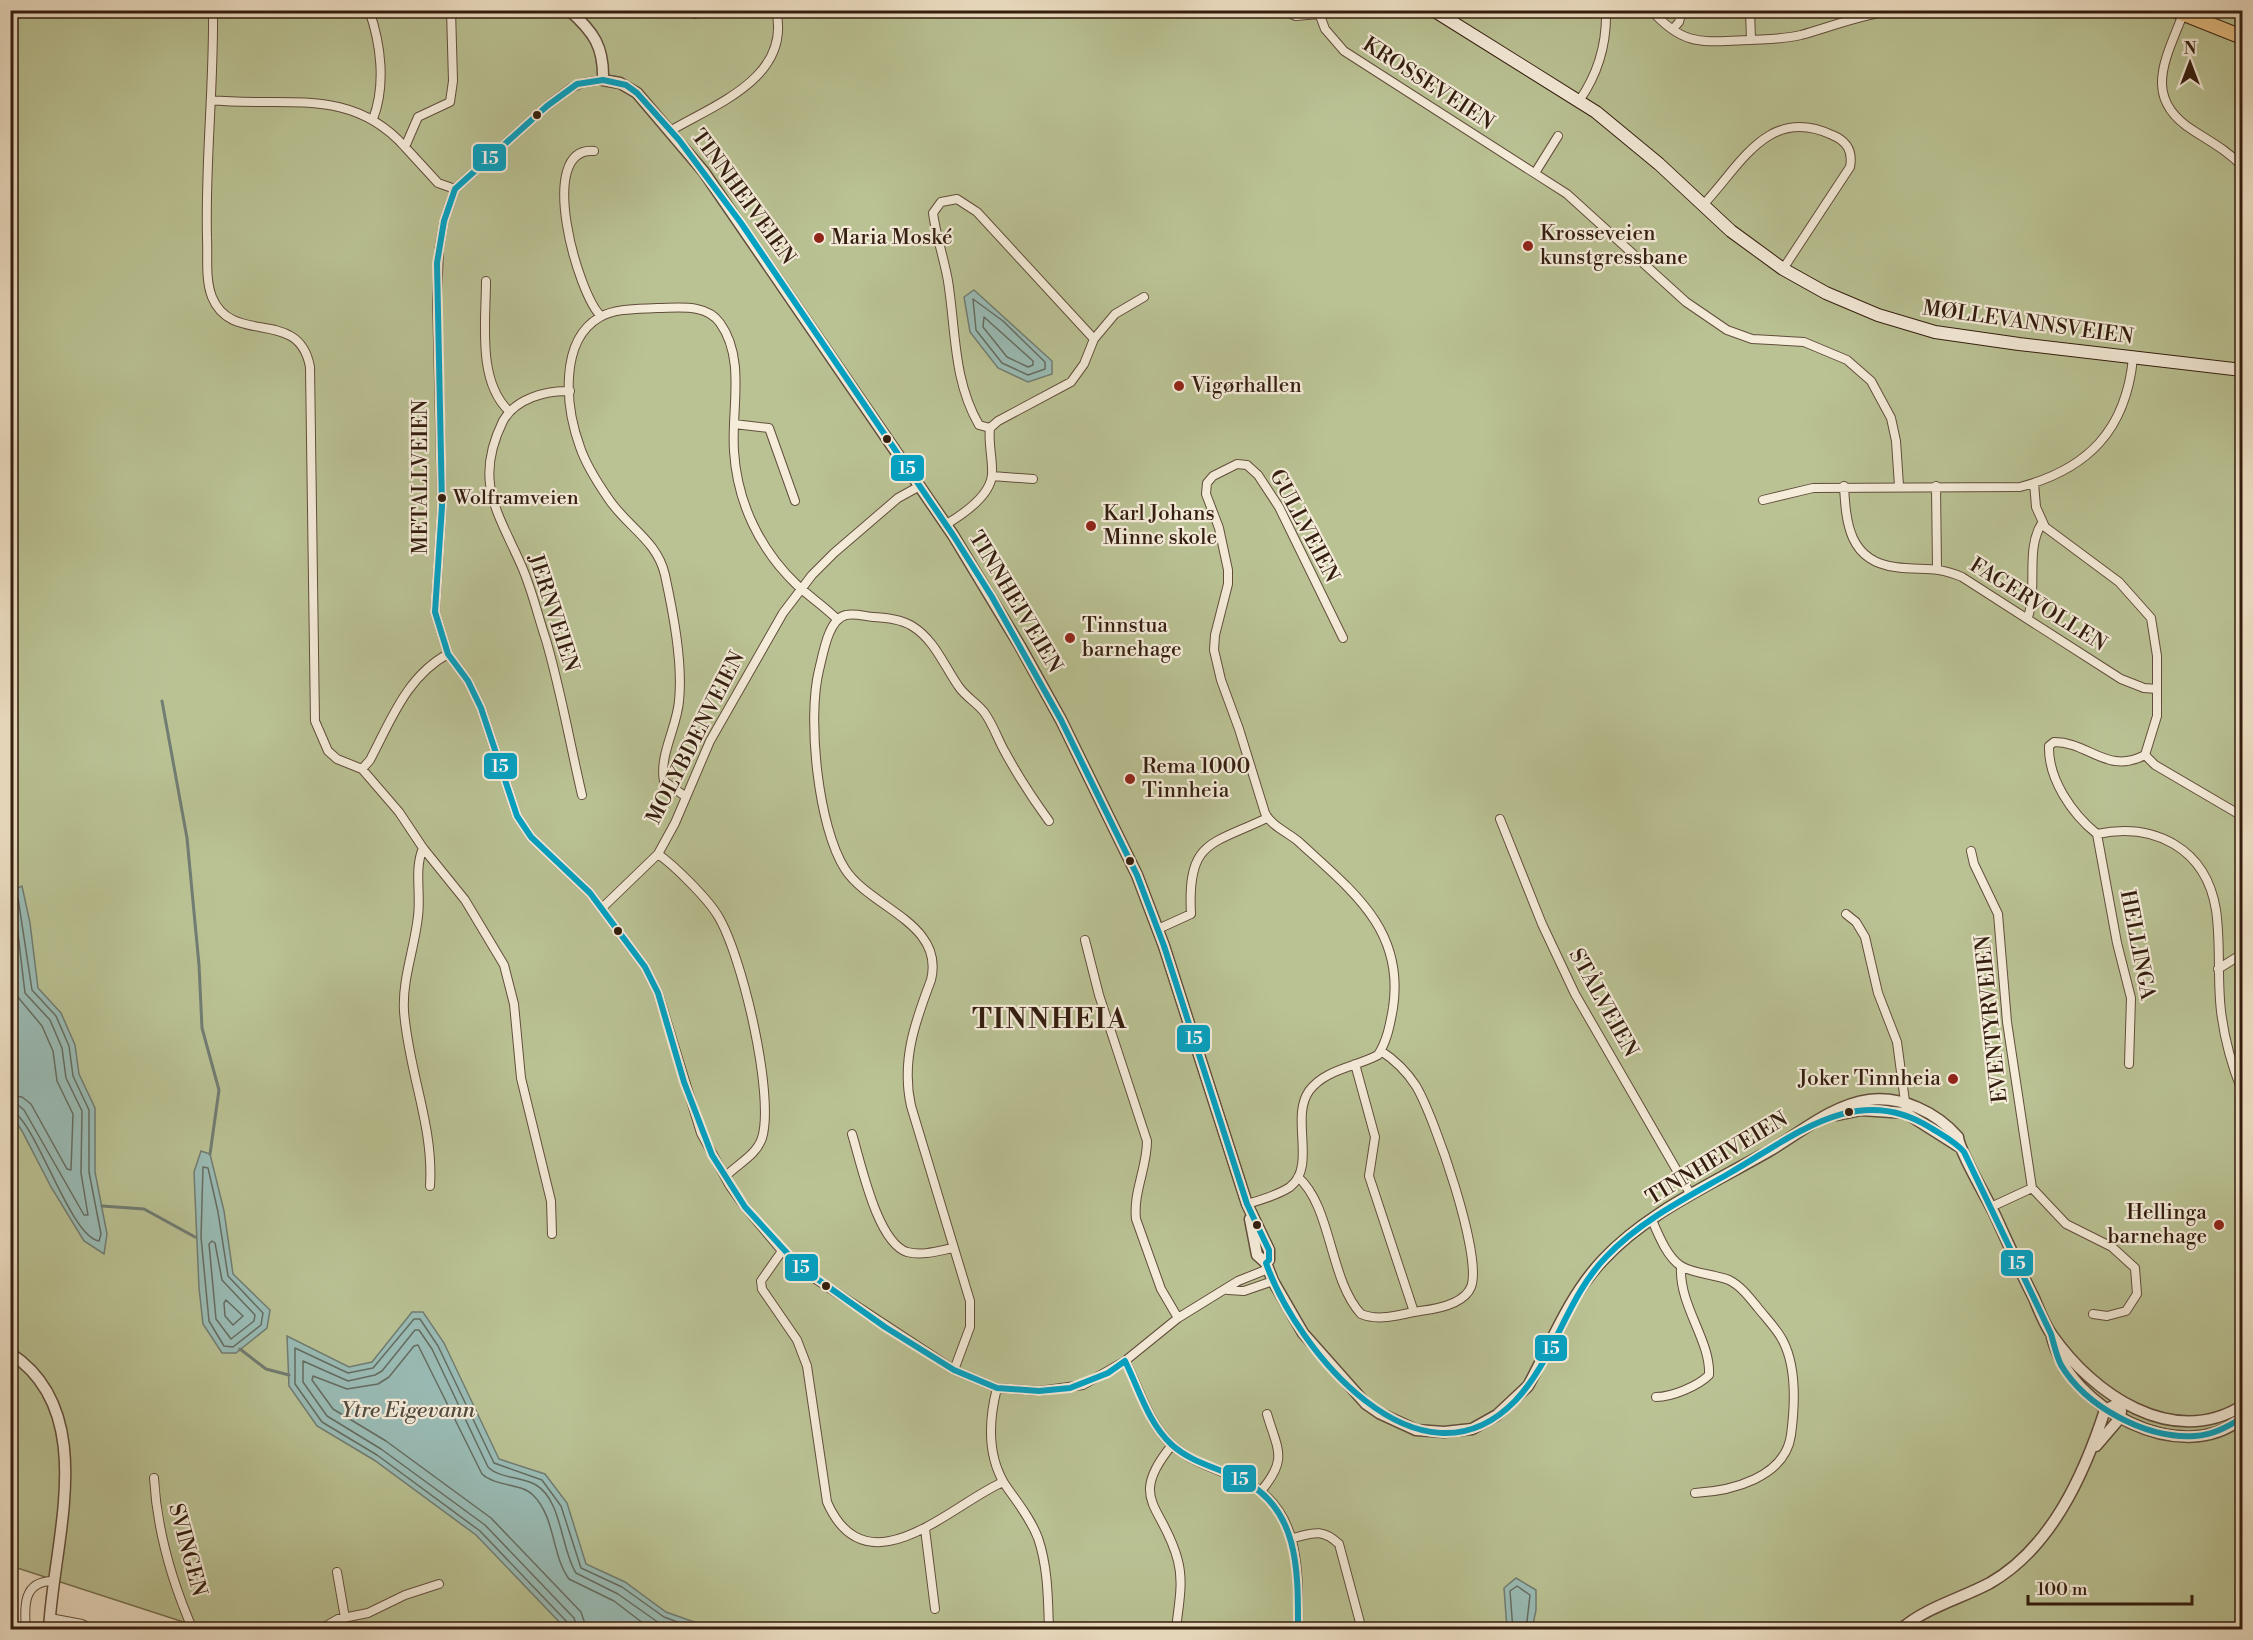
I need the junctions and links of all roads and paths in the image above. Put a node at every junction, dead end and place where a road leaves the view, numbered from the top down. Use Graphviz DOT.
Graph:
graph roads {
  1 [pos="213,10"];
  2 [pos="369,10"];
  3 [pos="451,10"];
  4 [pos="569,10"];
  5 [pos="776,10"];
  6 [pos="1281,10"];
  7 [pos="1433,10"];
  8 [pos="1606,10"];
  9 [pos="1651,10"];
  10 [pos="1682,10"];
  11 [pos="1750,10"];
  12 [pos="1890,11"];
  13 [pos="1318,12"];
  14 [pos="2178,12"];
  15 [pos="1673,29"];
  16 [pos="2242,36"];
  17 [pos="1751,40"];
  18 [pos="603,80"];
  19 [pos="210,100"];
  20 [pos="1579,101"];
  21 [pos="373,119"];
  22 [pos="670,131"];
  23 [pos="1558,136"];
  24 [pos="405,147"];
  25 [pos="594,151"];
  26 [pos="2242,166"];
  27 [pos="1535,173"];
  28 [pos="455,189"];
  29 [pos="1703,205"];
  30 [pos="1783,269"];
  31 [pos="486,281"];
  32 [pos="1144,297"];
  33 [pos="601,316"];
  34 [pos="1094,339"];
  35 [pos="2133,358"];
  36 [pos="2242,370"];
  37 [pos="570,391"];
  38 [pos="509,411"];
  39 [pos="734,424"];
  40 [pos="990,428"];
  41 [pos="992,477"];
  42 [pos="1034,479"];
  43 [pos="2034,483"];
  44 [pos="1844,486"];
  45 [pos="1899,486"];
  46 [pos="1936,486"];
  47 [pos="918,487"];
  48 [pos="1762,500"];
  49 [pos="795,501"];
  50 [pos="2042,523"];
  51 [pos="945,525"];
  52 [pos="1937,568"];
  53 [pos="801,589"];
  54 [pos="2028,617"];
  55 [pos="838,620"];
  56 [pos="1343,638"];
  57 [pos="448,654"];
  58 [pos="2157,689"];
  59 [pos="2145,755"];
  60 [pos="362,770"];
  61 [pos="582,795"];
  62 [pos="686,797"];
  63 [pos="2242,816"];
  64 [pos="1267,818"];
  65 [pos="1500,819"];
  66 [pos="1049,821"];
  67 [pos="2097,834"];
  68 [pos="423,848"];
  69 [pos="1971,850"];
  70 [pos="658,854"];
  71 [pos="602,908"];
  72 [pos="1846,914"];
  73 [pos="1158,929"];
  74 [pos="1085,940"];
  75 [pos="2242,954"];
  76 [pos="2218,969"];
  77 [pos="1381,1051"];
  78 [pos="1355,1064"];
  79 [pos="2129,1064"];
  80 [pos="2242,1091"];
  81 [pos="1906,1108"];
  82 [pos="852,1134"];
  83 [pos="1298,1177"];
  84 [pos="725,1178"];
  85 [pos="430,1186"];
  86 [pos="2032,1188"];
  87 [pos="1691,1195"];
  88 [pos="1247,1204"];
  89 [pos="1991,1207"];
  90 [pos="1652,1220"];
  91 [pos="552,1234"];
  92 [pos="953,1248"];
  93 [pos="782,1251"];
  94 [pos="1267,1266"];
  95 [pos="1681,1267"];
  96 [pos="1273,1281"];
  97 [pos="1227,1290"];
  98 [pos="1414,1312"];
  99 [pos="2093,1314"];
  100 [pos="1178,1318"];
  101 [pos="2051,1334"];
  102 [pos="10,1353"];
  103 [pos="1125,1361"];
  104 [pos="954,1370"];
  105 [pos="997,1388"];
  106 [pos="1656,1397"];
  107 [pos="2121,1402"];
  108 [pos="2242,1406"];
  109 [pos="2105,1410"];
  110 [pos="1268,1414"];
  111 [pos="2120,1418"];
  112 [pos="2242,1418"];
  113 [pos="1172,1445"];
  114 [pos="2092,1451"];
  115 [pos="154,1478"];
  116 [pos="1003,1482"];
  117 [pos="1261,1491"];
  118 [pos="1695,1493"];
  119 [pos="925,1529"];
  120 [pos="1293,1538"];
  121 [pos="337,1572"];
  122 [pos="53,1581"];
  123 [pos="439,1584"];
  124 [pos="935,1609"];
  125 [pos="345,1618"];
  126 [pos="50,1624"];
  127 [pos="26,1629"];
  128 [pos="94,1629"];
  129 [pos="193,1629"];
  130 [pos="319,1629"];
  131 [pos="1049,1629"];
  132 [pos="1176,1629"];
  133 [pos="1298,1629"];
  134 [pos="1362,1629"];
  135 [pos="1900,1629"];
  1 -- 19 [label="street"];
  2 -- 21 [label="street"];
  3 -- 24 [label="street"];
  4 -- 18 [label="street"];
  5 -- 22 [label="street"];
  6 -- 13 [label="street"];
  7 -- 20 [label="main road, MØLLEVANNSVEIEN"];
  8 -- 20 [label="street"];
  9 -- 15 [label="street"];
  10 -- 15 [label="street"];
  11 -- 17 [label="street"];
  12 -- 17 [label="street"];
  13 -- 27 [label="street, KROSSEVEIEN"];
  14 -- 16 [label="highway"];
  14 -- 26 [label="street"];
  15 -- 17 [label="street"];
  18 -- 22 [label="street, TINNHEIVEIEN"];
  18 -- 28 [label="street, METALLVEIEN"];
  19 -- 21 [label="street"];
  19 -- 60 [label="street"];
  20 -- 29 [label="main road, MØLLEVANNSVEIEN"];
  21 -- 24 [label="street"];
  22 -- 47 [label="street, TINNHEIVEIEN"];
  23 -- 27 [label="street"];
  24 -- 28 [label="street"];
  25 -- 33 [label="street"];
  27 -- 45 [label="street, KROSSEVEIEN"];
  28 -- 57 [label="street, METALLVEIEN"];
  29 -- 30 [label="main road, MØLLEVANNSVEIEN"];
  29 -- 30 [label="street"];
  30 -- 35 [label="main road, MØLLEVANNSVEIEN"];
  31 -- 38 [label="street"];
  32 -- 34 [label="street"];
  33 -- 37 [label="street"];
  33 -- 39 [label="street"];
  34 -- 40 [label="street"];
  34 -- 40 [label="street"];
  35 -- 36 [label="main road, MØLLEVANNSVEIEN"];
  35 -- 43 [label="street"];
  37 -- 38 [label="street"];
  37 -- 62 [label="street"];
  38 -- 61 [label="street, JERNVEIEN"];
  39 -- 49 [label="street"];
  39 -- 53 [label="street"];
  40 -- 41 [label="street"];
  41 -- 42 [label="street"];
  41 -- 51 [label="street"];
  43 -- 46 [label="street"];
  43 -- 50 [label="street"];
  44 -- 45 [label="street"];
  44 -- 48 [label="street"];
  44 -- 52 [label="street, FAGERVOLLEN"];
  45 -- 46 [label="street"];
  46 -- 52 [label="street"];
  47 -- 51 [label="street, TINNHEIVEIEN"];
  47 -- 53 [label="street, MOLYBDENVEIEN"];
  50 -- 54 [label="street"];
  50 -- 58 [label="street"];
  51 -- 73 [label="street, TINNHEIVEIEN"];
  52 -- 54 [label="street, FAGERVOLLEN"];
  53 -- 55 [label="street"];
  53 -- 62 [label="street, MOLYBDENVEIEN"];
  54 -- 58 [label="street, FAGERVOLLEN"];
  55 -- 66 [label="street"];
  55 -- 92 [label="street"];
  56 -- 64 [label="street, GULLVEIEN"];
  57 -- 60 [label="street"];
  57 -- 71 [label="street, METALLVEIEN"];
  58 -- 59 [label="street"];
  59 -- 63 [label="street"];
  59 -- 67 [label="street"];
  60 -- 68 [label="street"];
  62 -- 70 [label="street, MOLYBDENVEIEN"];
  64 -- 73 [label="street"];
  64 -- 77 [label="street"];
  65 -- 87 [label="street, STÅLVEIEN"];
  67 -- 76 [label="street"];
  67 -- 79 [label="street, HELLINGA"];
  68 -- 85 [label="street"];
  68 -- 91 [label="street"];
  69 -- 86 [label="street, EVENTYRVEIEN"];
  70 -- 71 [label="street, MOLYBDENVEIEN"];
  70 -- 84 [label="street, MOLYBDENVEIEN"];
  71 -- 84 [label="street, METALLVEIEN"];
  72 -- 81 [label="street"];
  73 -- 88 [label="street, TINNHEIVEIEN"];
  74 -- 100 [label="street"];
  75 -- 76 [label="street"];
  76 -- 80 [label="street"];
  77 -- 78 [label="street"];
  77 -- 98 [label="street"];
  78 -- 83 [label="street"];
  78 -- 98 [label="street"];
  81 -- 87 [label="street, TINNHEIVEIEN"];
  81 -- 89 [label="street, TINNHEIVEIEN"];
  82 -- 92 [label="street"];
  83 -- 88 [label="street"];
  83 -- 98 [label="street"];
  84 -- 93 [label="street, METALLVEIEN"];
  86 -- 89 [label="street"];
  86 -- 99 [label="street"];
  87 -- 90 [label="street, TINNHEIVEIEN"];
  88 -- 94 [label="street, TINNHEIVEIEN"];
  89 -- 101 [label="street, TINNHEIVEIEN"];
  90 -- 95 [label="street"];
  90 -- 96 [label="street, TINNHEIVEIEN"];
  92 -- 104 [label="street"];
  93 -- 104 [label="street, METALLVEIEN"];
  93 -- 119 [label="street"];
  94 -- 96 [label="street, TINNHEIVEIEN"];
  94 -- 97 [label="street, METALLVEIEN"];
  95 -- 106 [label="street"];
  95 -- 118 [label="street"];
  96 -- 97 [label="street"];
  97 -- 100 [label="street, METALLVEIEN"];
  100 -- 103 [label="street, METALLVEIEN"];
  101 -- 107 [label="street, TINNHEIVEIEN"];
  101 -- 109 [label="street"];
  102 -- 122 [label="street"];
  103 -- 105 [label="street, METALLVEIEN"];
  103 -- 113 [label="street"];
  104 -- 105 [label="street, METALLVEIEN"];
  105 -- 116 [label="street"];
  107 -- 108 [label="street, TINNHEIVEIEN"];
  107 -- 109 [label="street"];
  107 -- 111 [label="street"];
  109 -- 111 [label="street"];
  109 -- 114 [label="street"];
  110 -- 117 [label="street"];
  111 -- 112 [label="street"];
  111 -- 114 [label="street"];
  113 -- 117 [label="street"];
  113 -- 132 [label="street"];
  114 -- 135 [label="street"];
  115 -- 129 [label="street, SVINGEN"];
  116 -- 119 [label="street"];
  116 -- 131 [label="street"];
  117 -- 120 [label="street"];
  119 -- 124 [label="street"];
  120 -- 133 [label="street"];
  120 -- 134 [label="street"];
  121 -- 125 [label="street"];
  122 -- 126 [label="street"];
  122 -- 127 [label="street"];
  123 -- 125 [label="street"];
  125 -- 130 [label="street"];
  126 -- 128 [label="street"];
}
